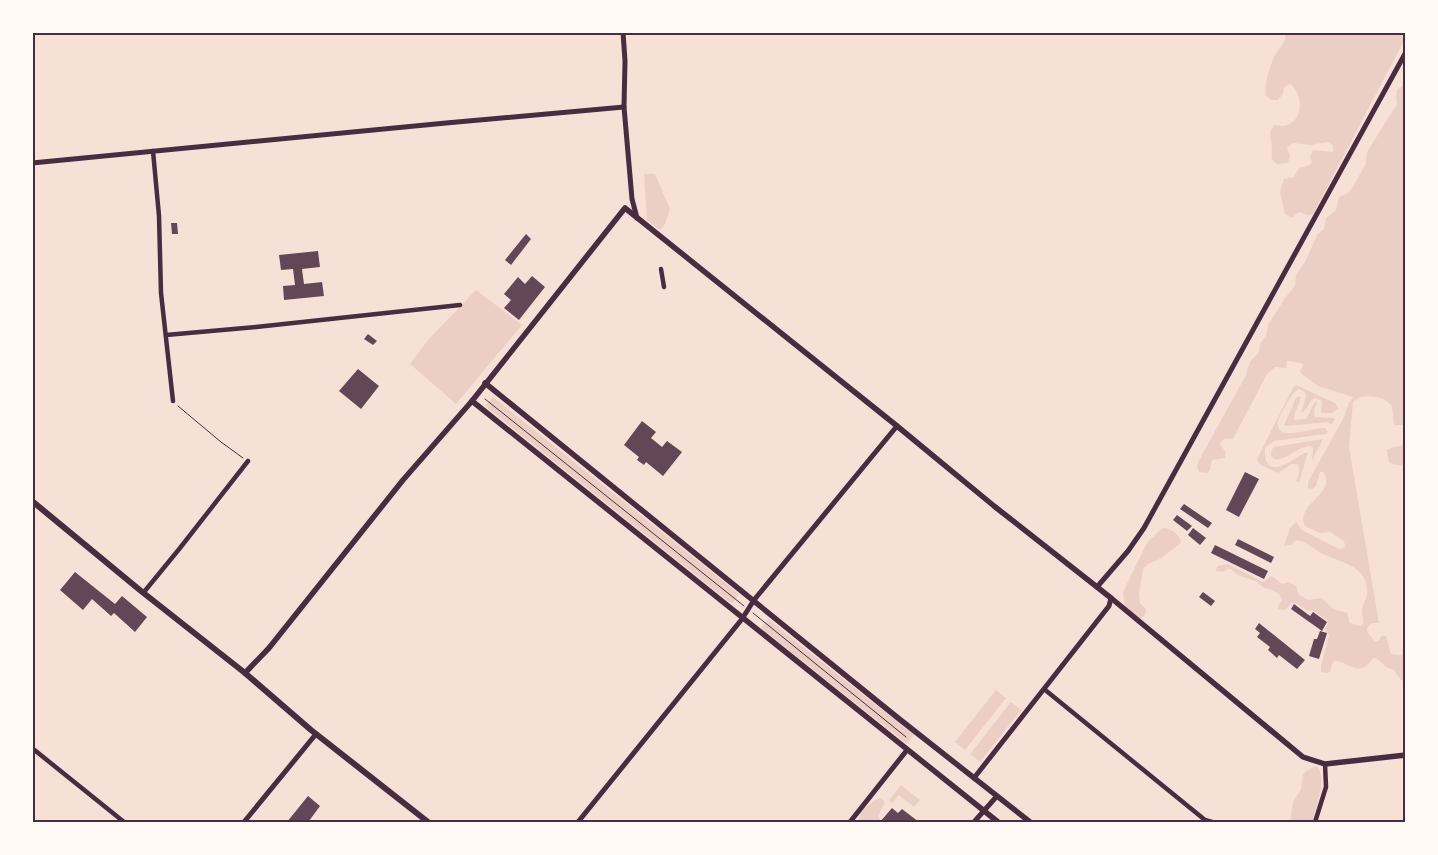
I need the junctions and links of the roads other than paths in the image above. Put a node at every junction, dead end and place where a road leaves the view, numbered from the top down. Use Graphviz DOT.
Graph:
graph roads {
  1 [pos="623,32"];
  2 [pos="1406,52"];
  3 [pos="624,107"];
  4 [pos="153,151"];
  5 [pos="32,163"];
  6 [pos="632,199"];
  7 [pos="625,208"];
  8 [pos="637,218"];
  9 [pos="661,269"];
  10 [pos="664,287"];
  11 [pos="460,305"];
  12 [pos="166,335"];
  13 [pos="485,383"];
  14 [pos="173,402"];
  15 [pos="472,402"];
  16 [pos="897,426"];
  17 [pos="248,461"];
  18 [pos="32,501"];
  19 [pos="1097,587"];
  20 [pos="144,592"];
  21 [pos="1111,598"];
  22 [pos="754,600"];
  23 [pos="742,619"];
  24 [pos="245,673"];
  25 [pos="1044,689"];
  26 [pos="316,734"];
  27 [pos="32,748"];
  28 [pos="907,750"];
  29 [pos="1406,755"];
  30 [pos="1325,764"];
  31 [pos="974,778"];
  32 [pos="997,796"];
  33 [pos="984,811"];
  34 [pos="124,822"];
  35 [pos="244,822"];
  36 [pos="428,822"];
  37 [pos="578,822"];
  38 [pos="850,822"];
  39 [pos="974,822"];
  40 [pos="998,822"];
  41 [pos="1030,822"];
  42 [pos="1212,822"];
  43 [pos="1315,822"];
  1 -- 3 [label="street"];
  2 -- 19 [label="street"];
  3 -- 4 [label="street"];
  3 -- 6 [label="street"];
  4 -- 5 [label="street"];
  4 -- 12 [label="street"];
  6 -- 7 [label="street"];
  6 -- 8 [label="street"];
  7 -- 8 [label="main road"];
  7 -- 13 [label="main road"];
  8 -- 16 [label="main road"];
  9 -- 10 [label="street"];
  11 -- 12 [label="street"];
  12 -- 14 [label="street"];
  13 -- 15 [label="main road"];
  13 -- 22 [label="main road"];
  15 -- 23 [label="main road"];
  15 -- 24 [label="main road"];
  16 -- 19 [label="main road"];
  16 -- 22 [label="street"];
  17 -- 20 [label="street"];
  18 -- 20 [label="main road"];
  19 -- 21 [label="main road"];
  20 -- 24 [label="main road"];
  21 -- 25 [label="street"];
  21 -- 30 [label="main road"];
  22 -- 23 [label="street"];
  22 -- 31 [label="main road"];
  23 -- 28 [label="main road"];
  23 -- 37 [label="street"];
  24 -- 26 [label="main road"];
  25 -- 31 [label="street"];
  25 -- 42 [label="street"];
  26 -- 35 [label="street"];
  26 -- 36 [label="main road"];
  27 -- 34 [label="street"];
  28 -- 33 [label="main road"];
  28 -- 38 [label="street"];
  29 -- 30 [label="main road"];
  30 -- 43 [label="street"];
  31 -- 32 [label="main road"];
  32 -- 33 [label="street"];
  32 -- 41 [label="main road"];
  33 -- 39 [label="street"];
  33 -- 40 [label="main road"];
}
